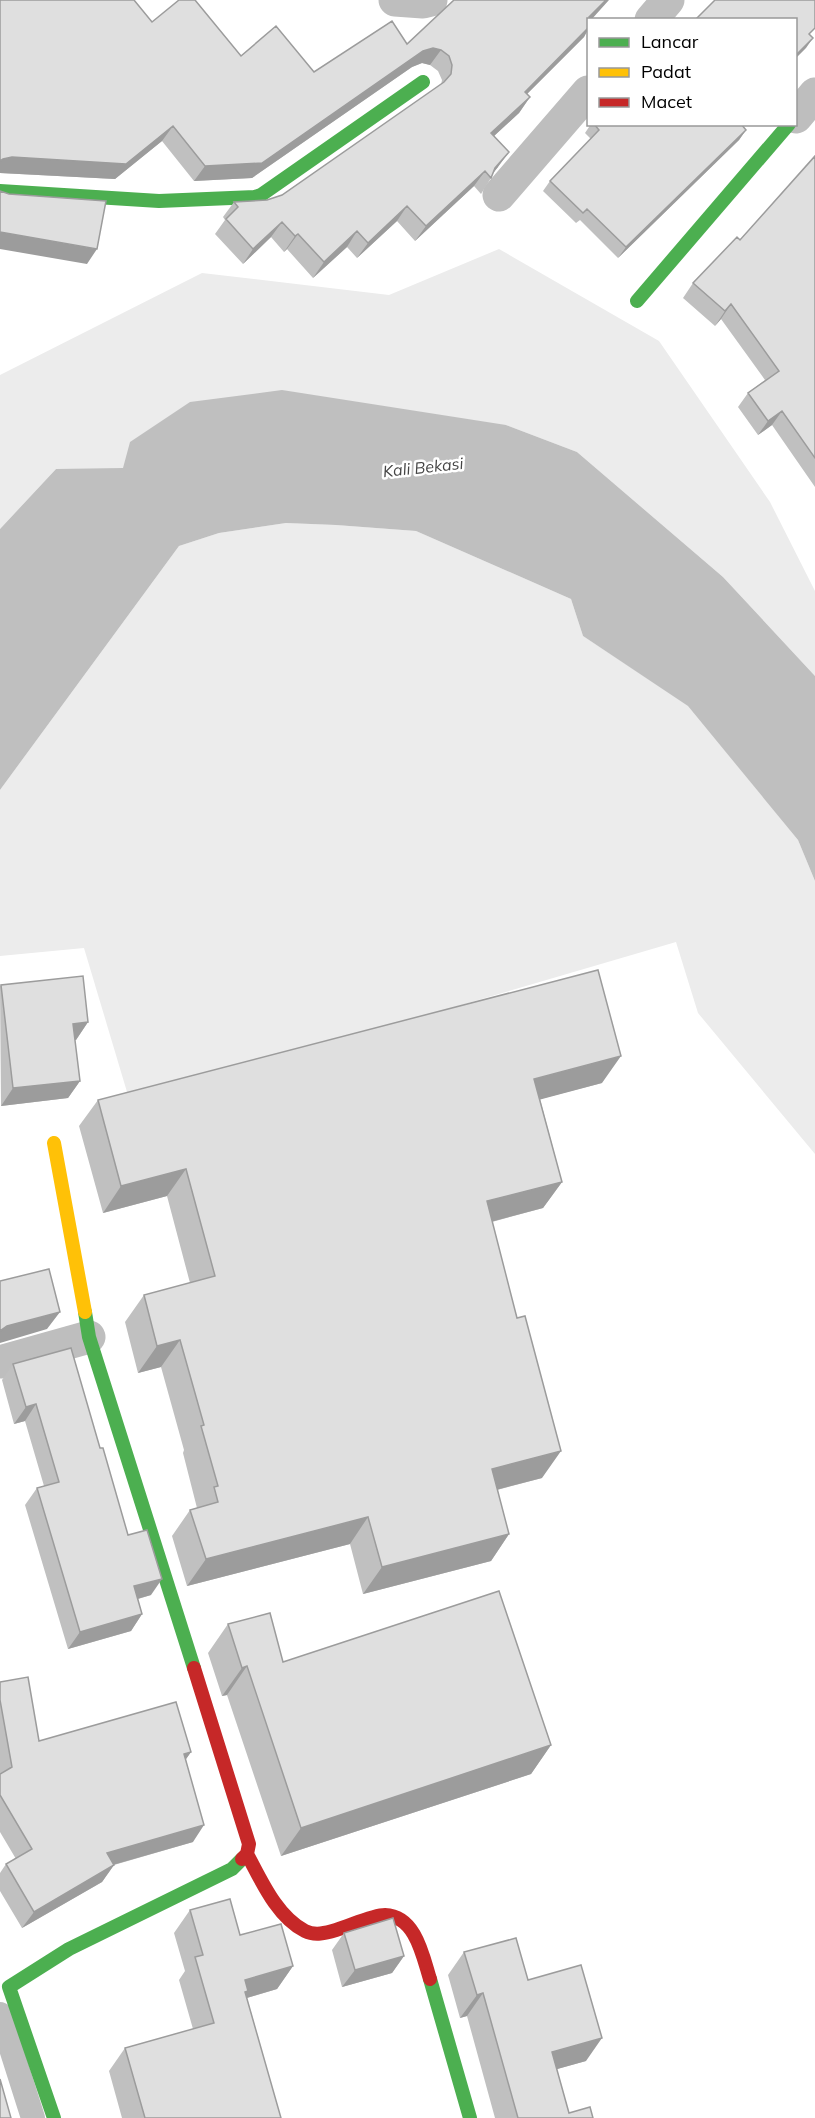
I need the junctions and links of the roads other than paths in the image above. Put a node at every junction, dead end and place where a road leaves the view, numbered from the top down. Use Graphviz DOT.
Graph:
graph roads {
  1 [pos="395,0"];
  2 [pos="431,0"];
  3 [pos="668,0"];
  4 [pos="653,18"];
  5 [pos="423,82"];
  6 [pos="587,93"];
  7 [pos="815,94"];
  8 [pos="797,115"];
  9 [pos="787,126"];
  10 [pos="0,191"];
  11 [pos="499,195"];
  12 [pos="637,301"];
  13 [pos="54,1143"];
  14 [pos="89,1337"];
  15 [pos="0,1362"];
  16 [pos="247,1854"];
  17 [pos="0,2014"];
  18 [pos="33,2118"];
  19 [pos="54,2118"];
  20 [pos="470,2118"];
  1 -- 2 [label="street"];
  3 -- 4 [label="street"];
  5 -- 10 [label="street"];
  6 -- 11 [label="street"];
  7 -- 8 [label="street"];
  9 -- 12 [label="street"];
  13 -- 14 [label="street"];
  14 -- 15 [label="street"];
  14 -- 16 [label="street"];
  16 -- 19 [label="street"];
  16 -- 20 [label="street"];
  17 -- 18 [label="lane"];
}
